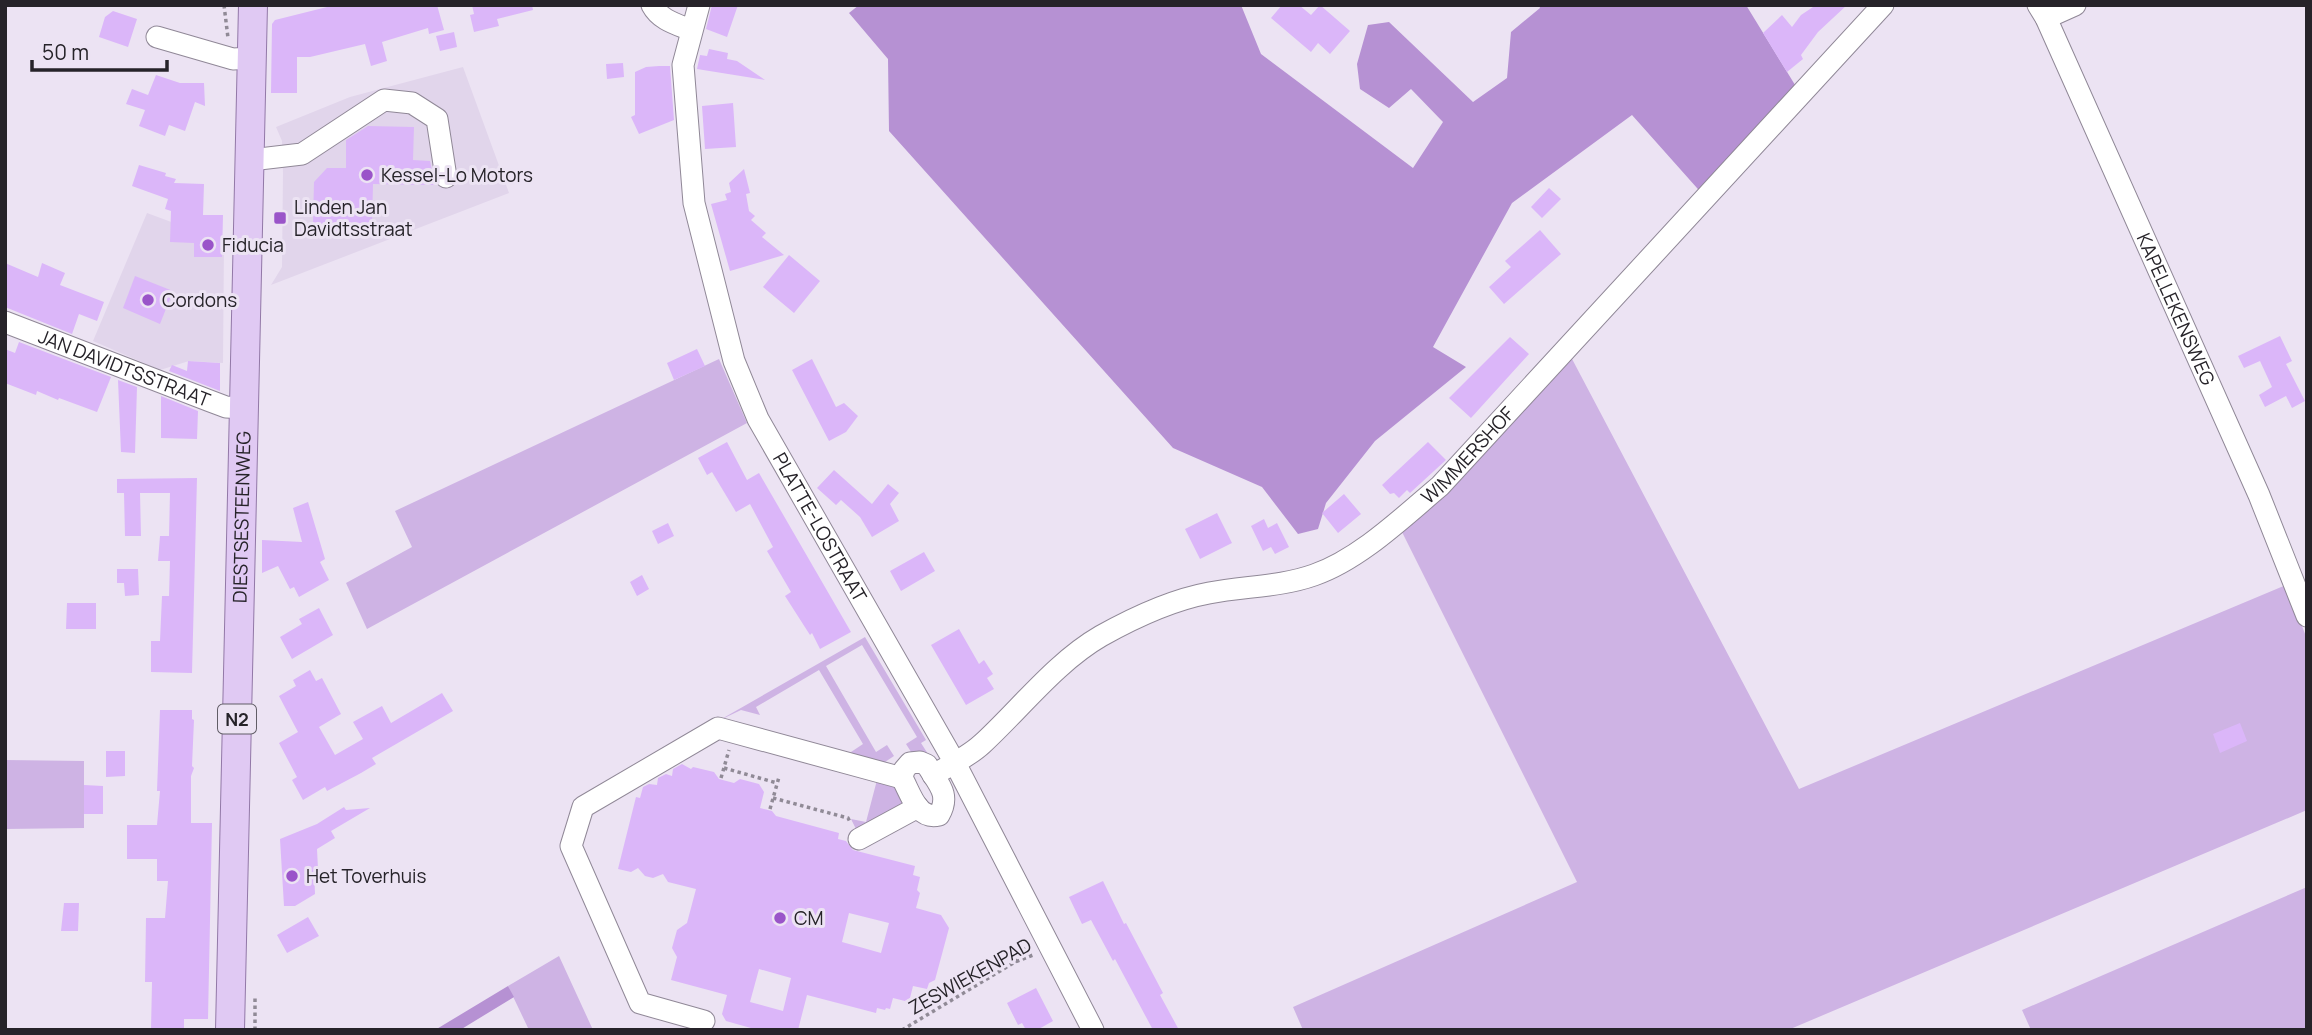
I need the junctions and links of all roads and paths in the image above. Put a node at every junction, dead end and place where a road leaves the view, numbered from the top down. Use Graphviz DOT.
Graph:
graph roads {
  1 [pos="652,5"];
  2 [pos="699,5"];
  3 [pos="1883,5"];
  4 [pos="2075,5"];
  5 [pos="252,7"];
  6 [pos="2042,12"];
  7 [pos="691,30"];
  8 [pos="157,37"];
  9 [pos="252,58"];
  10 [pos="251,160"];
  11 [pos="446,177"];
  12 [pos="5,322"];
  13 [pos="245,408"];
  14 [pos="2307,616"];
  15 [pos="734,732"];
  16 [pos="955,763"];
  17 [pos="724,768"];
  18 [pos="933,775"];
  19 [pos="721,778"];
  20 [pos="902,778"];
  21 [pos="773,798"];
  22 [pos="918,807"];
  23 [pos="770,809"];
  24 [pos="848,818"];
  25 [pos="859,839"];
  26 [pos="1042,943"];
  27 [pos="1015,962"];
  28 [pos="704,1021"];
  29 [pos="230,1030"];
  30 [pos="902,1030"];
  31 [pos="1093,1030"];
  1 -- 7 [label="street"];
  2 -- 7 [label="street, PLATTE-LOSTRAAT"];
  3 -- 16 [label="street, WIMMERSHOF"];
  4 -- 6 [label="street"];
  5 -- 9 [label="main road, DIESTSESTEENWEG / N2"];
  6 -- 14 [label="street, KAPELLEKENSWEG"];
  7 -- 16 [label="street, PLATTE-LOSTRAAT"];
  8 -- 9 [label="street"];
  9 -- 10 [label="main road, DIESTSESTEENWEG / N2"];
  10 -- 11 [label="street"];
  10 -- 13 [label="main road, DIESTSESTEENWEG / N2"];
  12 -- 13 [label="street, JAN DAVIDTSSTRAAT"];
  13 -- 29 [label="main road, DIESTSESTEENWEG / N2"];
  15 -- 17 [label="path"];
  15 -- 20 [label="street"];
  15 -- 28 [label="street"];
  16 -- 18 [label="street, WIMMERSHOF"];
  16 -- 26 [label="street, PLATTE-LOSTRAAT"];
  17 -- 19 [label="path"];
  17 -- 21 [label="path"];
  18 -- 20 [label="street"];
  18 -- 22 [label="street"];
  20 -- 22 [label="street"];
  21 -- 23 [label="path"];
  21 -- 24 [label="path"];
  22 -- 25 [label="street"];
  26 -- 27 [label="path, ZESWIEKENPAD"];
  26 -- 27 [label="path"];
  26 -- 31 [label="street, PLATTE-LOSTRAAT"];
  27 -- 30 [label="path, ZESWIEKENPAD"];
}
